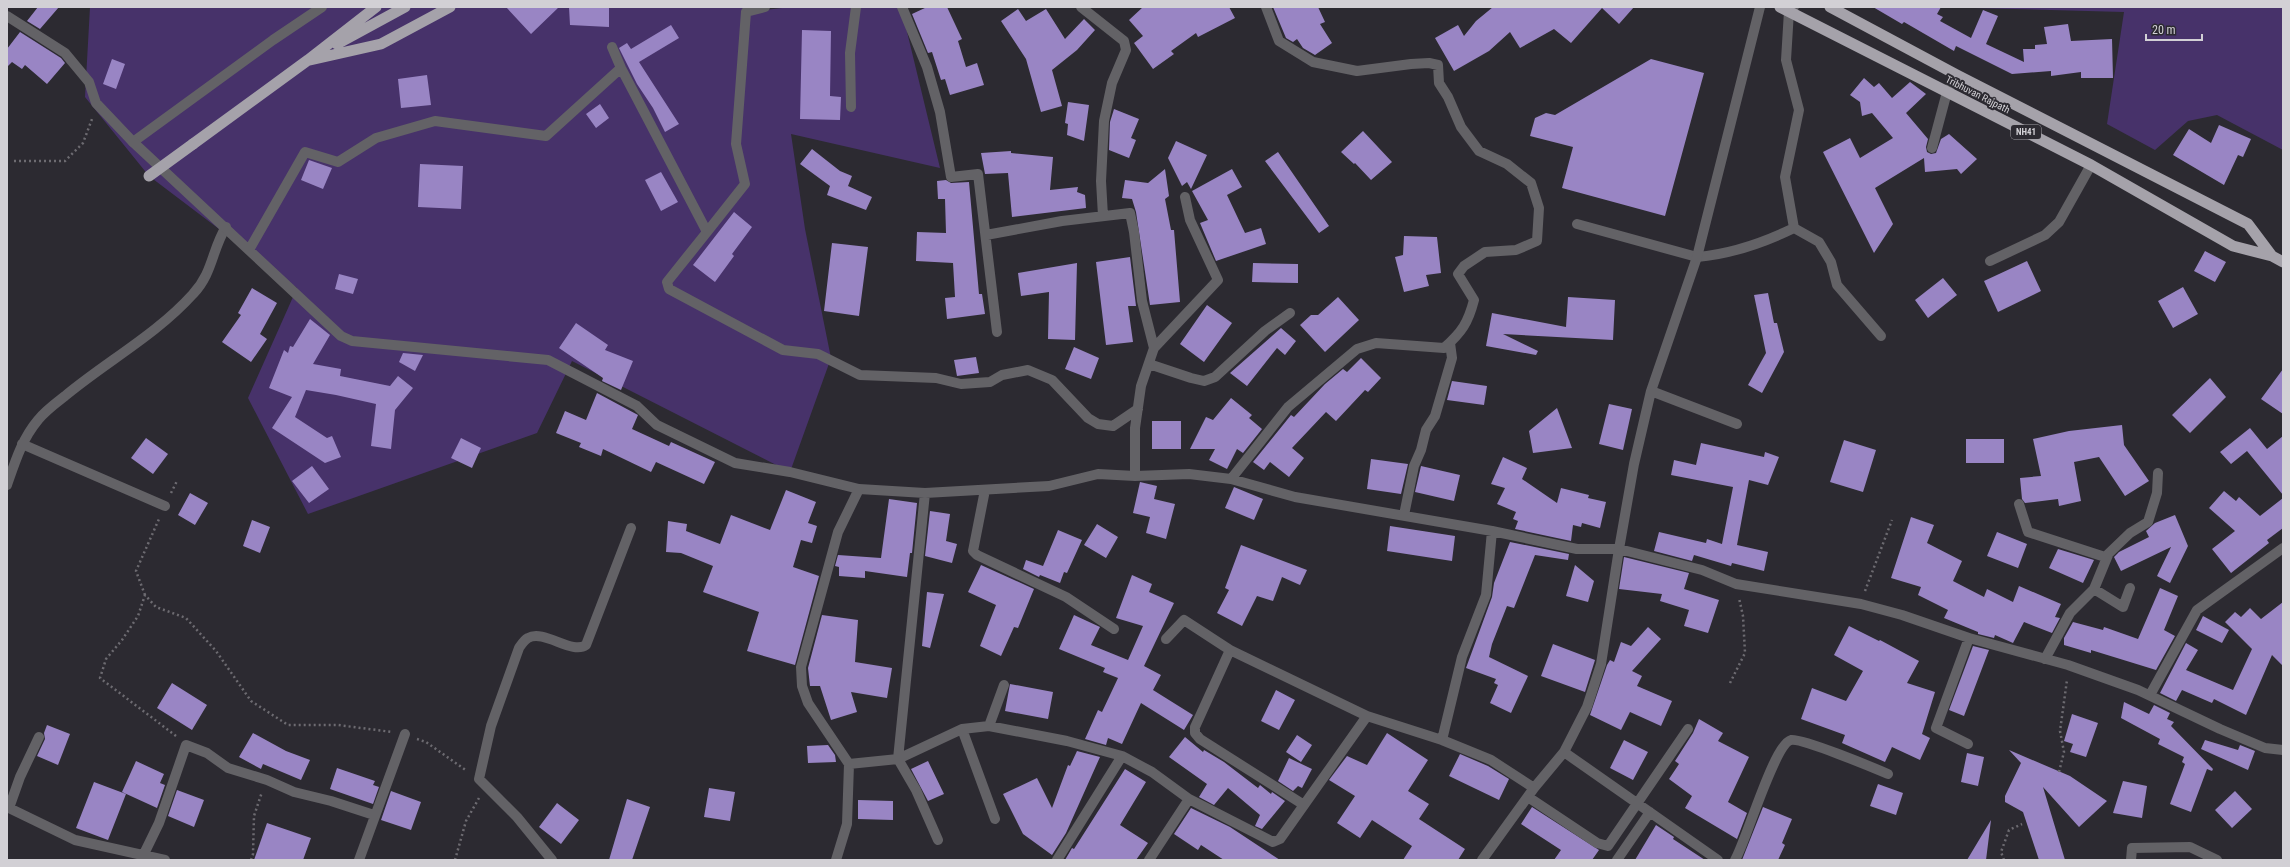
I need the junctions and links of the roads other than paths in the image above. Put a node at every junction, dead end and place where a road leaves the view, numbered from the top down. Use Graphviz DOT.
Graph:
graph roads {
  1 [pos="322,7"];
  2 [pos="376,7"];
  3 [pos="405,7"];
  4 [pos="450,7"];
  5 [pos="765,7"];
  6 [pos="856,7"];
  7 [pos="902,7"];
  8 [pos="1081,7"];
  9 [pos="1266,7"];
  10 [pos="1760,7"];
  11 [pos="1830,7"];
  12 [pos="1788,8"];
  13 [pos="7,16"];
  14 [pos="612,46"];
  15 [pos="308,60"];
  16 [pos="621,68"];
  17 [pos="1957,75"];
  18 [pos="1947,92"];
  19 [pos="851,107"];
  20 [pos="133,142"];
  21 [pos="1932,148"];
  22 [pos="2091,165"];
  23 [pos="149,176"];
  24 [pos="1185,197"];
  25 [pos="1103,216"];
  26 [pos="1577,224"];
  27 [pos="226,227"];
  28 [pos="1794,228"];
  29 [pos="707,232"];
  30 [pos="986,235"];
  31 [pos="249,250"];
  32 [pos="2272,256"];
  33 [pos="1697,258"];
  34 [pos="1990,261"];
  35 [pos="2283,262"];
  36 [pos="1290,313"];
  37 [pos="997,332"];
  38 [pos="1881,336"];
  39 [pos="1450,343"];
  40 [pos="1154,348"];
  41 [pos="1149,364"];
  42 [pos="1651,391"];
  43 [pos="1138,409"];
  44 [pos="1737,424"];
  45 [pos="22,444"];
  46 [pos="2158,473"];
  47 [pos="1135,476"];
  48 [pos="1231,479"];
  49 [pos="7,485"];
  50 [pos="859,489"];
  51 [pos="985,490"];
  52 [pos="925,493"];
  53 [pos="2019,504"];
  54 [pos="165,506"];
  55 [pos="1404,515"];
  56 [pos="631,528"];
  57 [pos="1492,531"];
  58 [pos="2283,548"];
  59 [pos="1619,549"];
  60 [pos="2108,555"];
  61 [pos="2130,588"];
  62 [pos="2094,589"];
  63 [pos="1114,628"];
  64 [pos="1969,638"];
  65 [pos="1166,640"];
  66 [pos="1230,650"];
  67 [pos="2045,659"];
  68 [pos="1004,685"];
  69 [pos="2150,694"];
  70 [pos="1367,716"];
  71 [pos="989,726"];
  72 [pos="962,729"];
  73 [pos="1688,729"];
  74 [pos="405,734"];
  75 [pos="39,736"];
  76 [pos="1442,740"];
  77 [pos="1968,744"];
  78 [pos="2283,750"];
  79 [pos="1564,752"];
  80 [pos="1122,756"];
  81 [pos="898,759"];
  82 [pos="849,764"];
  83 [pos="1888,774"];
  84 [pos="1534,788"];
  85 [pos="1528,797"];
  86 [pos="1189,799"];
  87 [pos="1638,804"];
  88 [pos="1304,805"];
  89 [pos="1650,812"];
  90 [pos="374,815"];
  91 [pos="995,819"];
  92 [pos="938,840"];
  93 [pos="143,857"];
  94 [pos="166,860"];
  95 [pos="358,860"];
  96 [pos="552,860"];
  97 [pos="836,860"];
  98 [pos="1057,860"];
  99 [pos="1149,860"];
  100 [pos="1482,860"];
  101 [pos="1617,860"];
  102 [pos="1718,860"];
  103 [pos="1735,860"];
  104 [pos="2131,860"];
  105 [pos="2217,860"];
  1 -- 20 [label="street"];
  2 -- 15 [label="highway"];
  3 -- 15 [label="highway"];
  4 -- 15 [label="highway"];
  5 -- 29 [label="street"];
  6 -- 19 [label="street"];
  7 -- 30 [label="street"];
  8 -- 25 [label="street"];
  9 -- 39 [label="street"];
  10 -- 33 [label="street"];
  11 -- 17 [label="highway, Tribhuvan Rajpath / NH41"];
  12 -- 18 [label="highway, Tribhuvan Rajpath / NH41"];
  12 -- 28 [label="street"];
  13 -- 20 [label="street"];
  14 -- 16 [label="street"];
  15 -- 23 [label="highway, bridge"];
  16 -- 29 [label="street"];
  16 -- 31 [label="street"];
  17 -- 18 [label="street"];
  17 -- 32 [label="highway, Tribhuvan Rajpath / NH41"];
  18 -- 21 [label="street"];
  18 -- 22 [label="highway, Tribhuvan Rajpath / NH41"];
  20 -- 27 [label="street"];
  22 -- 32 [label="highway, Tribhuvan Rajpath / NH41"];
  22 -- 34 [label="street"];
  24 -- 40 [label="street"];
  25 -- 30 [label="street"];
  25 -- 40 [label="street"];
  26 -- 33 [label="street"];
  27 -- 31 [label="street"];
  27 -- 45 [label="street"];
  28 -- 33 [label="street"];
  28 -- 38 [label="street"];
  29 -- 43 [label="street"];
  30 -- 37 [label="street"];
  31 -- 50 [label="street"];
  32 -- 35 [label="highway, Tribhuvan Rajpath / NH41"];
  33 -- 42 [label="street"];
  36 -- 41 [label="street"];
  39 -- 48 [label="street"];
  39 -- 55 [label="street"];
  40 -- 41 [label="street"];
  41 -- 43 [label="street"];
  42 -- 44 [label="street"];
  42 -- 59 [label="street"];
  43 -- 47 [label="street"];
  45 -- 49 [label="street"];
  45 -- 54 [label="street"];
  46 -- 60 [label="street"];
  47 -- 48 [label="street"];
  47 -- 51 [label="street"];
  48 -- 55 [label="street"];
  50 -- 52 [label="street"];
  50 -- 82 [label="street"];
  51 -- 52 [label="street"];
  51 -- 63 [label="street"];
  52 -- 81 [label="street"];
  53 -- 60 [label="street"];
  55 -- 57 [label="street"];
  56 -- 96 [label="street"];
  57 -- 59 [label="street"];
  57 -- 76 [label="street"];
  58 -- 69 [label="street"];
  59 -- 64 [label="street"];
  59 -- 79 [label="street"];
  60 -- 62 [label="street"];
  61 -- 62 [label="street"];
  62 -- 67 [label="street"];
  64 -- 67 [label="street"];
  64 -- 77 [label="street"];
  65 -- 66 [label="street"];
  66 -- 70 [label="street"];
  66 -- 88 [label="street"];
  67 -- 69 [label="street"];
  68 -- 71 [label="street"];
  69 -- 78 [label="street"];
  70 -- 76 [label="street"];
  70 -- 88 [label="street"];
  71 -- 72 [label="street"];
  71 -- 80 [label="street"];
  72 -- 81 [label="street"];
  72 -- 91 [label="street"];
  73 -- 87 [label="street"];
  74 -- 90 [label="street"];
  75 -- 93 [label="street"];
  76 -- 84 [label="street"];
  79 -- 84 [label="street"];
  79 -- 87 [label="street"];
  80 -- 86 [label="street"];
  80 -- 98 [label="street"];
  81 -- 82 [label="street"];
  81 -- 92 [label="street"];
  82 -- 97 [label="street"];
  83 -- 103 [label="street"];
  84 -- 85 [label="street"];
  85 -- 87 [label="street"];
  85 -- 100 [label="street"];
  86 -- 88 [label="street"];
  86 -- 99 [label="street"];
  87 -- 89 [label="street"];
  89 -- 101 [label="street"];
  89 -- 102 [label="street"];
  90 -- 93 [label="street"];
  90 -- 95 [label="street"];
  93 -- 94 [label="street"];
  104 -- 105 [label="street"];
}
